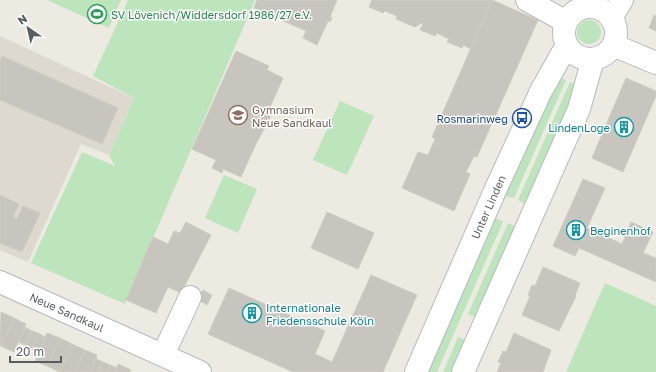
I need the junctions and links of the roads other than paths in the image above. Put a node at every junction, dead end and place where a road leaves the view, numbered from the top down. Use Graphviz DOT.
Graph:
graph roads {
  1 [pos="527,0"];
  2 [pos="556,0"];
  3 [pos="622,0"];
  4 [pos="579,10"];
  5 [pos="611,18"];
  6 [pos="567,45"];
  7 [pos="613,45"];
  8 [pos="594,59"];
  9 [pos="656,63"];
  10 [pos="0,282"];
  11 [pos="190,297"];
  12 [pos="163,356"];
  13 [pos="200,372"];
  14 [pos="416,372"];
  15 [pos="463,372"];
  1 -- 4 [label="street"];
  2 -- 4 [label="street"];
  3 -- 5 [label="street"];
  4 -- 5 [label="street"];
  4 -- 6 [label="street"];
  5 -- 7 [label="street"];
  6 -- 8 [label="street"];
  6 -- 14 [label="street, Unter Linden"];
  7 -- 8 [label="street"];
  7 -- 9 [label="street"];
  8 -- 15 [label="street"];
  10 -- 12 [label="street, Neue Sandkaul"];
  11 -- 12 [label="street"];
  12 -- 13 [label="street, Neue Sandkaul"];
}
